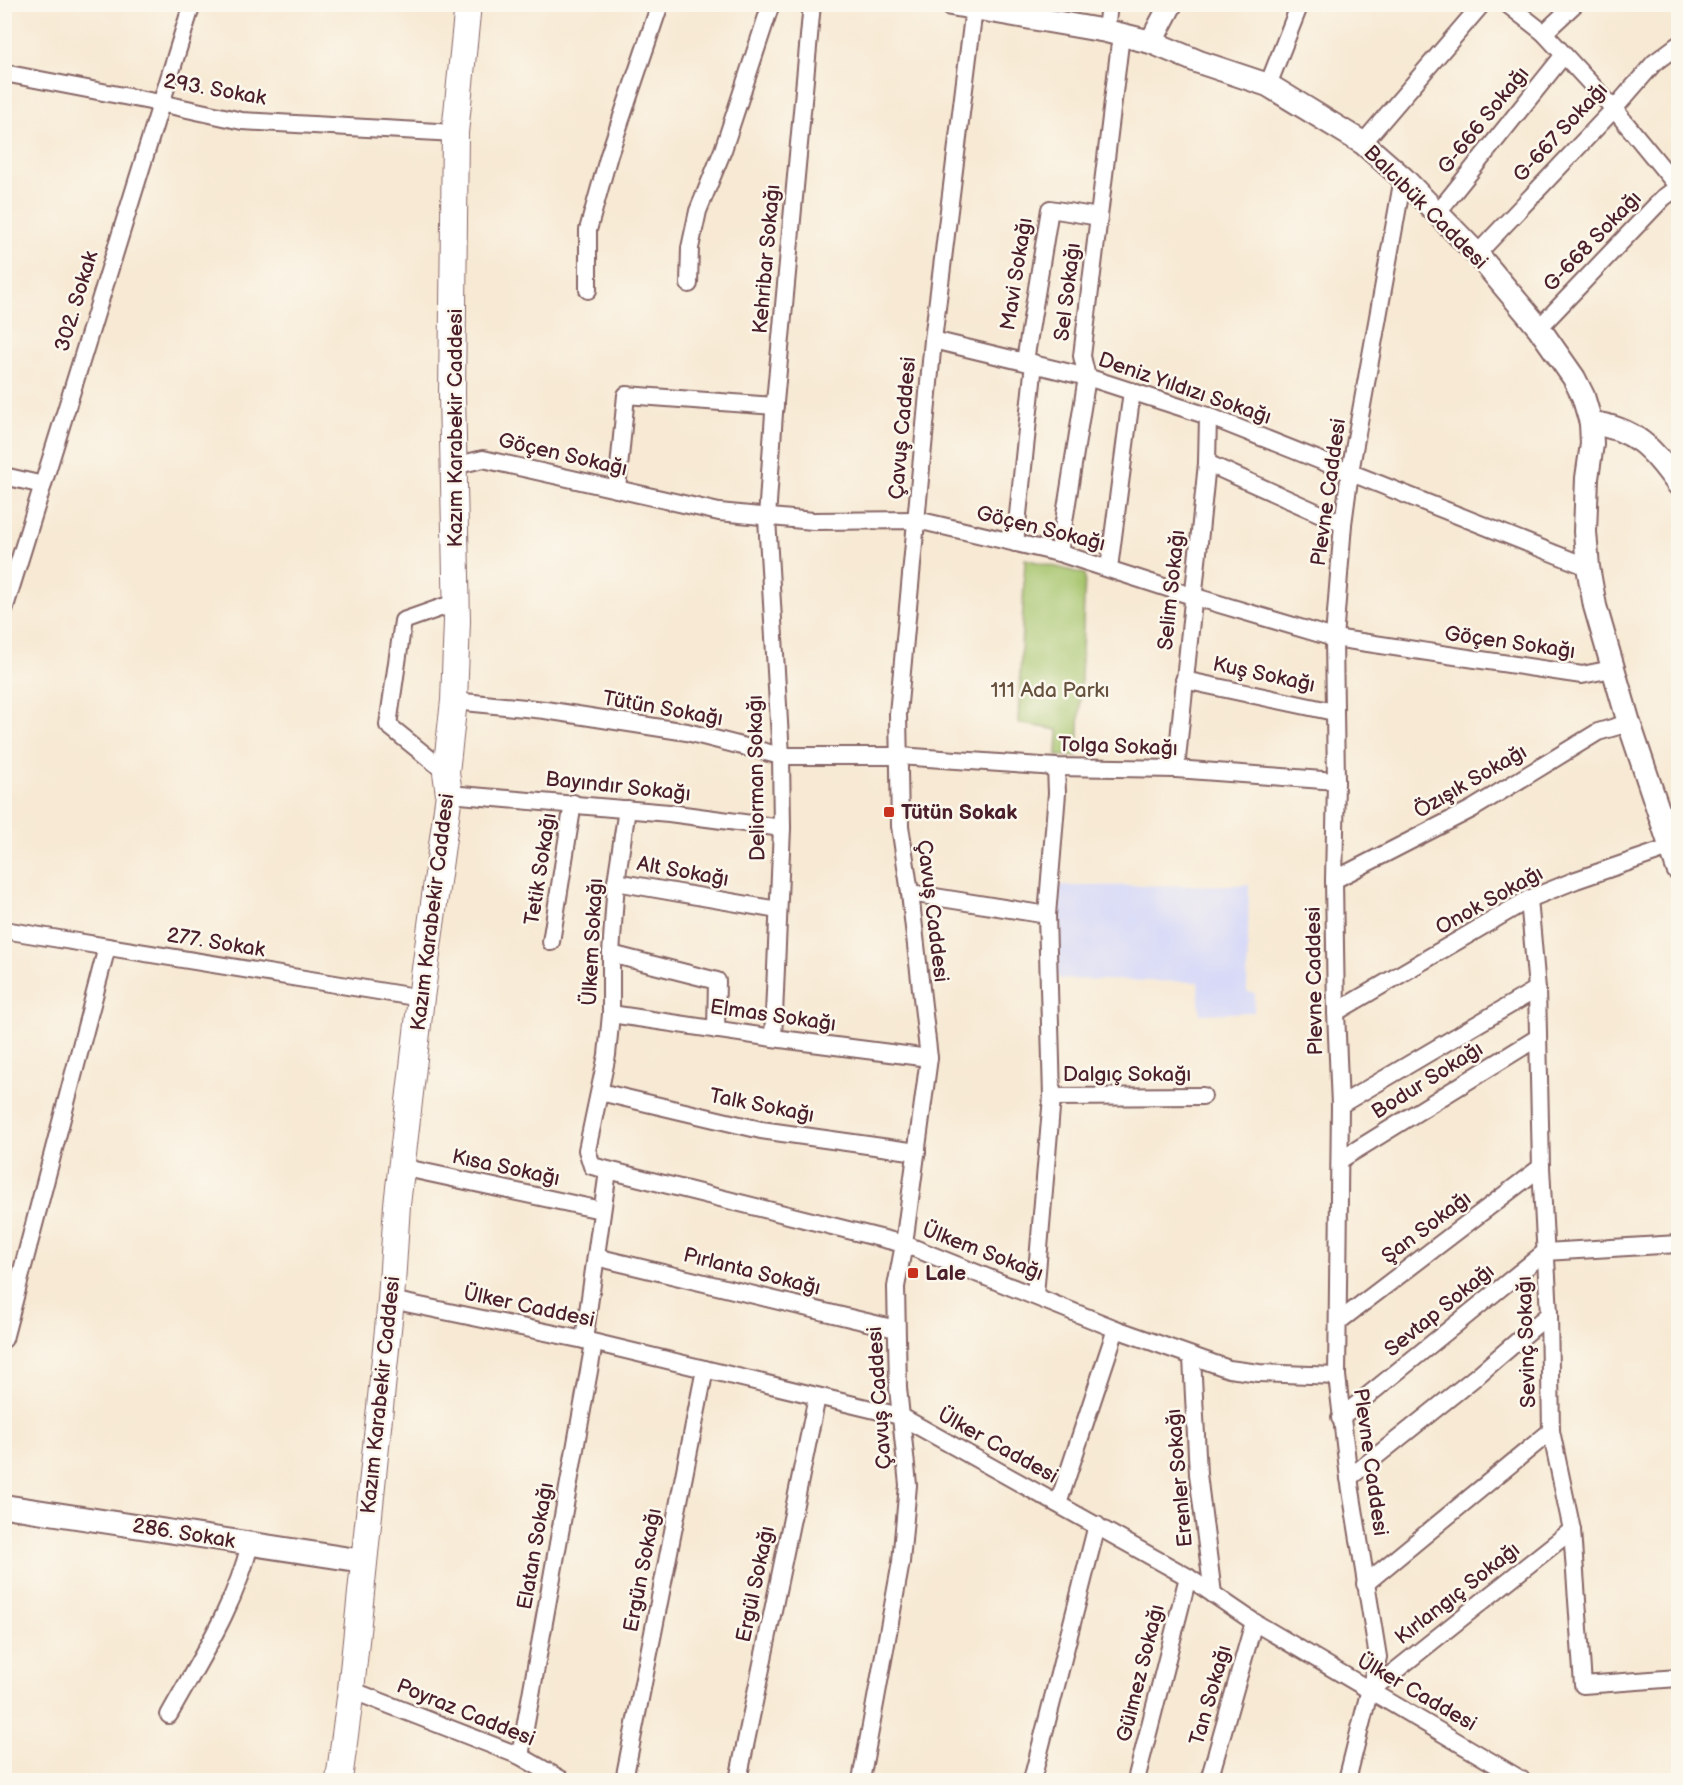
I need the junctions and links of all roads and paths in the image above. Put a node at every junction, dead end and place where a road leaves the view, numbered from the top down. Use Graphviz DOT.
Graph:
graph roads {
  1 [pos="192,4"];
  2 [pos="468,4"];
  3 [pos="660,4"];
  4 [pos="771,4"];
  5 [pos="812,4"];
  6 [pos="951,4"];
  7 [pos="1109,4"];
  8 [pos="1171,4"];
  9 [pos="1300,4"];
  10 [pos="1482,4"];
  11 [pos="1507,4"];
  12 [pos="1575,4"];
  13 [pos="974,8"];
  14 [pos="1010,10"];
  15 [pos="1114,33"];
  16 [pos="1544,33"];
  17 [pos="1151,42"];
  18 [pos="1678,45"];
  19 [pos="1563,56"];
  20 [pos="4,73"];
  21 [pos="1268,85"];
  22 [pos="160,103"];
  23 [pos="1614,109"];
  24 [pos="455,133"];
  25 [pos="1363,143"];
  26 [pos="1403,178"];
  27 [pos="1678,187"];
  28 [pos="1438,212"];
  29 [pos="1099,217"];
  30 [pos="1477,254"];
  31 [pos="689,285"];
  32 [pos="588,290"];
  33 [pos="1539,328"];
  34 [pos="933,340"];
  35 [pos="1029,362"];
  36 [pos="1087,377"];
  37 [pos="1132,391"];
  38 [pos="775,406"];
  39 [pos="1208,416"];
  40 [pos="1590,423"];
  41 [pos="1207,463"];
  42 [pos="454,466"];
  43 [pos="1350,472"];
  44 [pos="4,477"];
  45 [pos="1678,483"];
  46 [pos="43,485"];
  47 [pos="616,489"];
  48 [pos="766,518"];
  49 [pos="917,520"];
  50 [pos="1343,524"];
  51 [pos="1015,543"];
  52 [pos="1059,553"];
  53 [pos="1109,567"];
  54 [pos="1588,567"];
  55 [pos="1192,596"];
  56 [pos="457,602"];
  57 [pos="4,610"];
  58 [pos="1334,638"];
  59 [pos="1612,669"];
  60 [pos="1184,680"];
  61 [pos="454,701"];
  62 [pos="1334,712"];
  63 [pos="1629,723"];
  64 [pos="781,756"];
  65 [pos="899,756"];
  66 [pos="1056,767"];
  67 [pos="1176,769"];
  68 [pos="1336,781"];
  69 [pos="448,783"];
  70 [pos="573,803"];
  71 [pos="627,809"];
  72 [pos="782,828"];
  73 [pos="1675,846"];
  74 [pos="1678,869"];
  75 [pos="1334,880"];
  76 [pos="616,882"];
  77 [pos="910,893"];
  78 [pos="1529,899"];
  79 [pos="778,910"];
  80 [pos="1047,915"];
  81 [pos="4,930"];
  82 [pos="551,942"];
  83 [pos="106,946"];
  84 [pos="611,954"];
  85 [pos="1537,989"];
  86 [pos="421,998"];
  87 [pos="1336,1012"];
  88 [pos="611,1014"];
  89 [pos="716,1030"];
  90 [pos="773,1038"];
  91 [pos="1537,1038"];
  92 [pos="929,1058"];
  93 [pos="600,1092"];
  94 [pos="1203,1096"];
  95 [pos="1052,1097"];
  96 [pos="1340,1105"];
  97 [pos="917,1152"];
  98 [pos="1340,1160"];
  99 [pos="401,1167"];
  100 [pos="1542,1167"];
  101 [pos="608,1171"];
  102 [pos="602,1210"];
  103 [pos="1678,1244"];
  104 [pos="904,1245"];
  105 [pos="1545,1252"];
  106 [pos="596,1257"];
  107 [pos="1035,1296"];
  108 [pos="391,1300"];
  109 [pos="1549,1314"];
  110 [pos="1338,1322"];
  111 [pos="896,1329"];
  112 [pos="1116,1329"];
  113 [pos="4,1339"];
  114 [pos="589,1341"];
  115 [pos="1192,1358"];
  116 [pos="705,1369"];
  117 [pos="1337,1376"];
  118 [pos="817,1397"];
  119 [pos="900,1416"];
  120 [pos="1340,1418"];
  121 [pos="1551,1431"];
  122 [pos="1349,1478"];
  123 [pos="1058,1504"];
  124 [pos="4,1506"];
  125 [pos="1097,1526"];
  126 [pos="1572,1530"];
  127 [pos="250,1544"];
  128 [pos="363,1561"];
  129 [pos="1188,1577"];
  130 [pos="1365,1584"];
  131 [pos="1213,1594"];
  132 [pos="1254,1622"];
  133 [pos="1678,1678"];
  134 [pos="351,1690"];
  135 [pos="1370,1691"];
  136 [pos="169,1715"];
  137 [pos="520,1756"];
  138 [pos="339,1780"];
  139 [pos="562,1780"];
  140 [pos="624,1780"];
  141 [pos="738,1780"];
  142 [pos="861,1780"];
  143 [pos="1032,1780"];
  144 [pos="1136,1780"];
  145 [pos="1209,1780"];
  146 [pos="1348,1780"];
  147 [pos="1522,1780"];
  1 -- 22 [label="street, 302. Sokak"];
  2 -- 24 [label="main road, Kazım Karabekir Caddesi"];
  3 -- 32 [label="street"];
  4 -- 31 [label="street"];
  5 -- 38 [label="street, Kehribar Sokağı"];
  6 -- 13 [label="main road, Balcıbük Caddesi"];
  7 -- 15 [label="street, Sel Sokağı"];
  8 -- 17 [label="main road"];
  9 -- 21 [label="street"];
  10 -- 25 [label="street"];
  11 -- 16 [label="street"];
  12 -- 16 [label="street"];
  13 -- 14 [label="main road, Balcıbük Caddesi"];
  13 -- 34 [label="street, Çavuş Caddesi"];
  14 -- 15 [label="main road, Balcıbük Caddesi"];
  15 -- 17 [label="main road, Balcıbük Caddesi"];
  15 -- 29 [label="street, Sel Sokağı"];
  16 -- 19 [label="street"];
  17 -- 21 [label="main road, Balcıbük Caddesi"];
  18 -- 23 [label="street, G-667 Sokağı"];
  19 -- 23 [label="street"];
  19 -- 28 [label="street, G-666 Sokağı"];
  20 -- 22 [label="street, 293. Sokak"];
  21 -- 25 [label="main road, Balcıbük Caddesi"];
  22 -- 24 [label="street, 293. Sokak"];
  22 -- 46 [label="street, 302. Sokak"];
  23 -- 27 [label="street"];
  23 -- 30 [label="street, G-667 Sokağı"];
  24 -- 42 [label="main road, Kazım Karabekir Caddesi"];
  25 -- 26 [label="main road, Balcıbük Caddesi"];
  26 -- 28 [label="main road, Balcıbük Caddesi"];
  26 -- 43 [label="street, Plevne Caddesi"];
  27 -- 33 [label="street, G-668 Sokağı"];
  28 -- 30 [label="main road, Balcıbük Caddesi"];
  29 -- 35 [label="street, Mavi Sokağı"];
  29 -- 36 [label="street, Sel Sokağı"];
  30 -- 33 [label="main road, Balcıbük Caddesi"];
  33 -- 40 [label="main road, Balcıbük Caddesi"];
  34 -- 35 [label="street, Deniz Yıldızı Sokağı"];
  34 -- 49 [label="street, Çavuş Caddesi"];
  35 -- 36 [label="street, Deniz Yıldızı Sokağı"];
  35 -- 51 [label="street"];
  36 -- 37 [label="street, Deniz Yıldızı Sokağı"];
  36 -- 52 [label="street, Sel Sokağı"];
  37 -- 39 [label="street, Deniz Yıldızı Sokağı"];
  37 -- 53 [label="street"];
  38 -- 47 [label="street"];
  38 -- 48 [label="street, Kehribar Sokağı"];
  39 -- 41 [label="street, Selim Sokağı"];
  39 -- 43 [label="street, Deniz Yıldızı Sokağı"];
  40 -- 45 [label="main road"];
  40 -- 54 [label="main road, Balcıbük Caddesi"];
  41 -- 50 [label="street"];
  41 -- 55 [label="street, Selim Sokağı"];
  42 -- 47 [label="street, Göçen Sokağı"];
  42 -- 56 [label="main road, Kazım Karabekir Caddesi"];
  43 -- 50 [label="street, Plevne Caddesi"];
  43 -- 54 [label="street, Deniz Yıldızı Sokağı"];
  44 -- 46 [label="street"];
  46 -- 57 [label="street, 302. Sokak"];
  47 -- 48 [label="street, Göçen Sokağı"];
  48 -- 49 [label="street, Göçen Sokağı"];
  48 -- 64 [label="street, Deliorman Sokağı"];
  49 -- 51 [label="street, Göçen Sokağı"];
  49 -- 65 [label="street, Çavuş Caddesi"];
  50 -- 58 [label="street, Plevne Caddesi"];
  51 -- 52 [label="street, Göçen Sokağı"];
  52 -- 53 [label="street, Göçen Sokağı"];
  53 -- 55 [label="street, Göçen Sokağı"];
  54 -- 59 [label="main road, Balcıbük Caddesi"];
  55 -- 58 [label="street, Göçen Sokağı"];
  55 -- 60 [label="street, Selim Sokağı"];
  56 -- 61 [label="main road, Kazım Karabekir Caddesi"];
  56 -- 69 [label="street"];
  58 -- 59 [label="street, Göçen Sokağı"];
  58 -- 62 [label="street, Plevne Caddesi"];
  59 -- 63 [label="main road, Balcıbük Caddesi"];
  60 -- 62 [label="street, Kuş Sokağı"];
  60 -- 67 [label="street, Selim Sokağı"];
  61 -- 64 [label="street, Tütün Sokağı"];
  61 -- 69 [label="main road, Kazım Karabekir Caddesi"];
  62 -- 68 [label="street, Plevne Caddesi"];
  63 -- 73 [label="main road, Balcıbük Caddesi"];
  63 -- 75 [label="street, Özışık Sokağı"];
  64 -- 65 [label="street, Tütün Sokağı"];
  64 -- 72 [label="street, Deliorman Sokağı"];
  65 -- 66 [label="street, Tolga Sokağı"];
  65 -- 77 [label="street, Çavuş Caddesi"];
  66 -- 67 [label="street, Tolga Sokağı"];
  66 -- 80 [label="street"];
  67 -- 68 [label="street, Tolga Sokağı"];
  68 -- 75 [label="street, Plevne Caddesi"];
  69 -- 70 [label="street, Bayındır Sokağı"];
  69 -- 86 [label="main road, Kazım Karabekir Caddesi"];
  70 -- 71 [label="street, Bayındır Sokağı"];
  70 -- 82 [label="street, Tetik Sokağı"];
  71 -- 72 [label="street, Bayındır Sokağı"];
  71 -- 76 [label="street, Ülkem Sokağı"];
  72 -- 79 [label="street, Deliorman Sokağı"];
  73 -- 74 [label="main road, Balcıbük Caddesi"];
  73 -- 78 [label="street, Onok Sokağı"];
  75 -- 87 [label="street, Plevne Caddesi"];
  76 -- 79 [label="street, Alt Sokağı"];
  76 -- 84 [label="street, Ülkem Sokağı"];
  77 -- 80 [label="street"];
  77 -- 92 [label="street, Çavuş Caddesi"];
  78 -- 85 [label="street, Sevinç Sokağı"];
  78 -- 87 [label="street, Onok Sokağı"];
  79 -- 90 [label="street, Deliorman Sokağı"];
  80 -- 95 [label="street"];
  81 -- 83 [label="street, 277. Sokak"];
  83 -- 86 [label="street, 277. Sokak"];
  83 -- 113 [label="street"];
  84 -- 88 [label="street, Ülkem Sokağı"];
  84 -- 89 [label="street"];
  85 -- 91 [label="street, Sevinç Sokağı"];
  85 -- 96 [label="street"];
  86 -- 99 [label="main road, Kazım Karabekir Caddesi"];
  87 -- 96 [label="street, Plevne Caddesi"];
  88 -- 89 [label="street, Elmas Sokağı"];
  88 -- 93 [label="street, Ülkem Sokağı"];
  89 -- 90 [label="street, Elmas Sokağı"];
  90 -- 92 [label="street, Elmas Sokağı"];
  91 -- 98 [label="street, Bodur Sokağı"];
  91 -- 100 [label="street, Sevinç Sokağı"];
  92 -- 97 [label="street, Çavuş Caddesi"];
  93 -- 97 [label="street, Talk Sokağı"];
  93 -- 101 [label="street, Ülkem Sokağı"];
  94 -- 95 [label="street, Dalgıç Sokağı"];
  95 -- 107 [label="street"];
  96 -- 98 [label="street, Plevne Caddesi"];
  97 -- 104 [label="street, Çavuş Caddesi"];
  98 -- 110 [label="street, Plevne Caddesi"];
  99 -- 102 [label="street, Kısa Sokağı"];
  99 -- 108 [label="main road, Kazım Karabekir Caddesi"];
  100 -- 105 [label="street, Sevinç Sokağı"];
  100 -- 110 [label="street, Şan Sokağı"];
  101 -- 102 [label="street"];
  101 -- 104 [label="street, Ülkem Sokağı"];
  102 -- 106 [label="street"];
  103 -- 105 [label="street"];
  104 -- 107 [label="street, Ülkem Sokağı"];
  104 -- 111 [label="street, Çavuş Caddesi"];
  105 -- 109 [label="street, Sevinç Sokağı"];
  105 -- 120 [label="street, Sevtap Sokağı"];
  106 -- 111 [label="street, Pırlanta Sokağı"];
  106 -- 114 [label="street"];
  107 -- 112 [label="street, Ülkem Sokağı"];
  108 -- 114 [label="street, Ülker Caddesi"];
  108 -- 128 [label="main road, Kazım Karabekir Caddesi"];
  109 -- 121 [label="street, Sevinç Sokağı"];
  109 -- 122 [label="street"];
  110 -- 117 [label="street, Plevne Caddesi"];
  111 -- 119 [label="street, Çavuş Caddesi"];
  112 -- 115 [label="street, Ülkem Sokağı"];
  112 -- 123 [label="street"];
  114 -- 116 [label="street, Ülker Caddesi"];
  114 -- 137 [label="street, Elatan Sokağı"];
  115 -- 117 [label="street, Ülkem Sokağı"];
  115 -- 131 [label="street, Erenler Sokağı"];
  116 -- 118 [label="street, Ülker Caddesi"];
  116 -- 140 [label="street, Ergün Sokağı"];
  117 -- 120 [label="street, Plevne Caddesi"];
  118 -- 119 [label="street, Ülker Caddesi"];
  118 -- 141 [label="street, Ergül Sokağı"];
  119 -- 123 [label="street, Ülker Caddesi"];
  119 -- 142 [label="street, Çavuş Caddesi"];
  120 -- 122 [label="street, Plevne Caddesi"];
  121 -- 126 [label="street, Sevinç Sokağı"];
  121 -- 130 [label="street"];
  122 -- 130 [label="street, Plevne Caddesi"];
  123 -- 125 [label="street, Ülker Caddesi"];
  124 -- 127 [label="main road, 286. Sokak"];
  125 -- 129 [label="street, Ülker Caddesi"];
  125 -- 143 [label="street"];
  126 -- 133 [label="street, Sevinç Sokağı"];
  126 -- 135 [label="street, Kırlangıç Sokağı"];
  127 -- 128 [label="main road, 286. Sokak"];
  127 -- 136 [label="street"];
  128 -- 134 [label="main road, Kazım Karabekir Caddesi"];
  129 -- 131 [label="street, Ülker Caddesi"];
  129 -- 144 [label="street, Gülmez Sokağı"];
  130 -- 135 [label="street, Plevne Caddesi"];
  131 -- 132 [label="street, Ülker Caddesi"];
  132 -- 135 [label="street, Ülker Caddesi"];
  132 -- 145 [label="street, Tan Sokağı"];
  134 -- 137 [label="street, Poyraz Caddesi"];
  134 -- 138 [label="main road, Kazım Karabekir Caddesi"];
  135 -- 146 [label="street, Plevne Caddesi"];
  135 -- 147 [label="street, Ülker Caddesi"];
  137 -- 139 [label="street, Poyraz Caddesi"];
}
